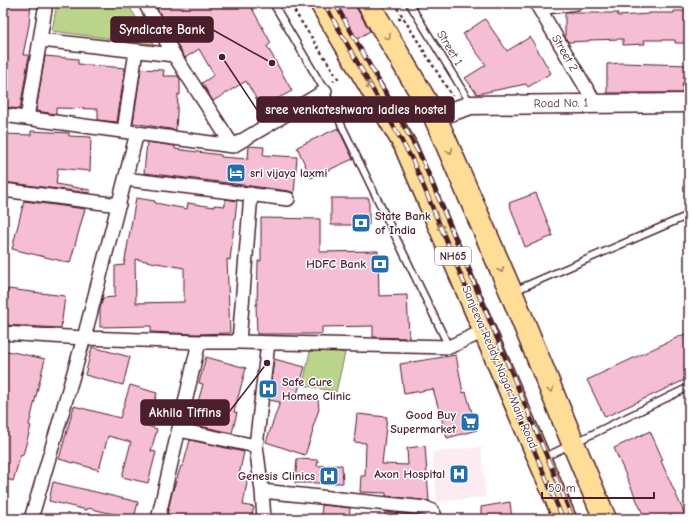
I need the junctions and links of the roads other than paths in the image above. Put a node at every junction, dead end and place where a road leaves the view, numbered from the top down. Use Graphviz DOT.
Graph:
graph roads {
  1 [pos="46,3"];
  2 [pos="145,3"];
  3 [pos="273,3"];
  4 [pos="321,3"];
  5 [pos="368,3"];
  6 [pos="410,3"];
  7 [pos="577,3"];
  8 [pos="538,5"];
  9 [pos="41,40"];
  10 [pos="136,51"];
  11 [pos="174,55"];
  12 [pos="325,91"];
  13 [pos="689,102"];
  14 [pos="595,103"];
  15 [pos="466,107"];
  16 [pos="3,115"];
  17 [pos="435,117"];
  18 [pos="27,118"];
  19 [pos="124,132"];
  20 [pos="137,134"];
  21 [pos="233,146"];
  22 [pos="125,179"];
  23 [pos="3,190"];
  24 [pos="250,194"];
  25 [pos="288,199"];
  26 [pos="119,205"];
  27 [pos="689,215"];
  28 [pos="511,292"];
  29 [pos="484,331"];
  30 [pos="3,333"];
  31 [pos="84,338"];
  32 [pos="199,342"];
  33 [pos="239,342"];
  34 [pos="268,343"];
  35 [pos="449,347"];
  36 [pos="689,387"];
  37 [pos="179,430"];
  38 [pos="572,443"];
  39 [pos="256,446"];
  40 [pos="540,460"];
  41 [pos="262,491"];
  42 [pos="31,519"];
  43 [pos="158,519"];
  44 [pos="264,519"];
  45 [pos="435,519"];
  46 [pos="565,519"];
  47 [pos="606,519"];
  1 -- 9 [label="street"];
  2 -- 11 [label="street"];
  3 -- 12 [label="lane"];
  29 -- 4 [label="highway, Sanjeeva Reddy Nagar Main Road / NH65, one-way"];
  5 -- 17 [label="highway, one-way"];
  6 -- 15 [label="lane, Street 1"];
  7 -- 8 [label="street"];
  8 -- 14 [label="street, Street 2"];
  9 -- 10 [label="street"];
  9 -- 18 [label="street"];
  10 -- 11 [label="street"];
  10 -- 19 [label="street"];
  11 -- 21 [label="street"];
  12 -- 21 [label="street"];
  12 -- 35 [label="lane"];
  13 -- 14 [label="street, Road No. 1"];
  14 -- 15 [label="street, Road No. 1"];
  15 -- 17 [label="street, Road No. 1"];
  16 -- 18 [label="street"];
  17 -- 28 [label="highway, one-way"];
  18 -- 19 [label="street"];
  19 -- 20 [label="street"];
  20 -- 21 [label="street"];
  20 -- 22 [label="street"];
  22 -- 24 [label="street"];
  22 -- 26 [label="street"];
  23 -- 26 [label="street"];
  24 -- 25 [label="street"];
  24 -- 33 [label="street"];
  26 -- 31 [label="street"];
  27 -- 28 [label="lane"];
  28 -- 38 [label="highway, one-way"];
  29 -- 35 [label="street"];
  29 -- 40 [label="highway, Sanjeeva Reddy Nagar Main Road / NH65"];
  30 -- 31 [label="street"];
  31 -- 32 [label="street"];
  31 -- 42 [label="street"];
  32 -- 33 [label="street"];
  32 -- 37 [label="street"];
  33 -- 34 [label="street"];
  34 -- 35 [label="street"];
  34 -- 39 [label="street"];
  36 -- 38 [label="lane"];
  37 -- 39 [label="street"];
  37 -- 43 [label="street"];
  38 -- 40 [label="lane"];
  38 -- 47 [label="highway"];
  39 -- 41 [label="street"];
  40 -- 46 [label="highway, Sanjeeva Reddy Nagar Main Road / NH65"];
  41 -- 44 [label="street"];
  41 -- 45 [label="street"];
}
